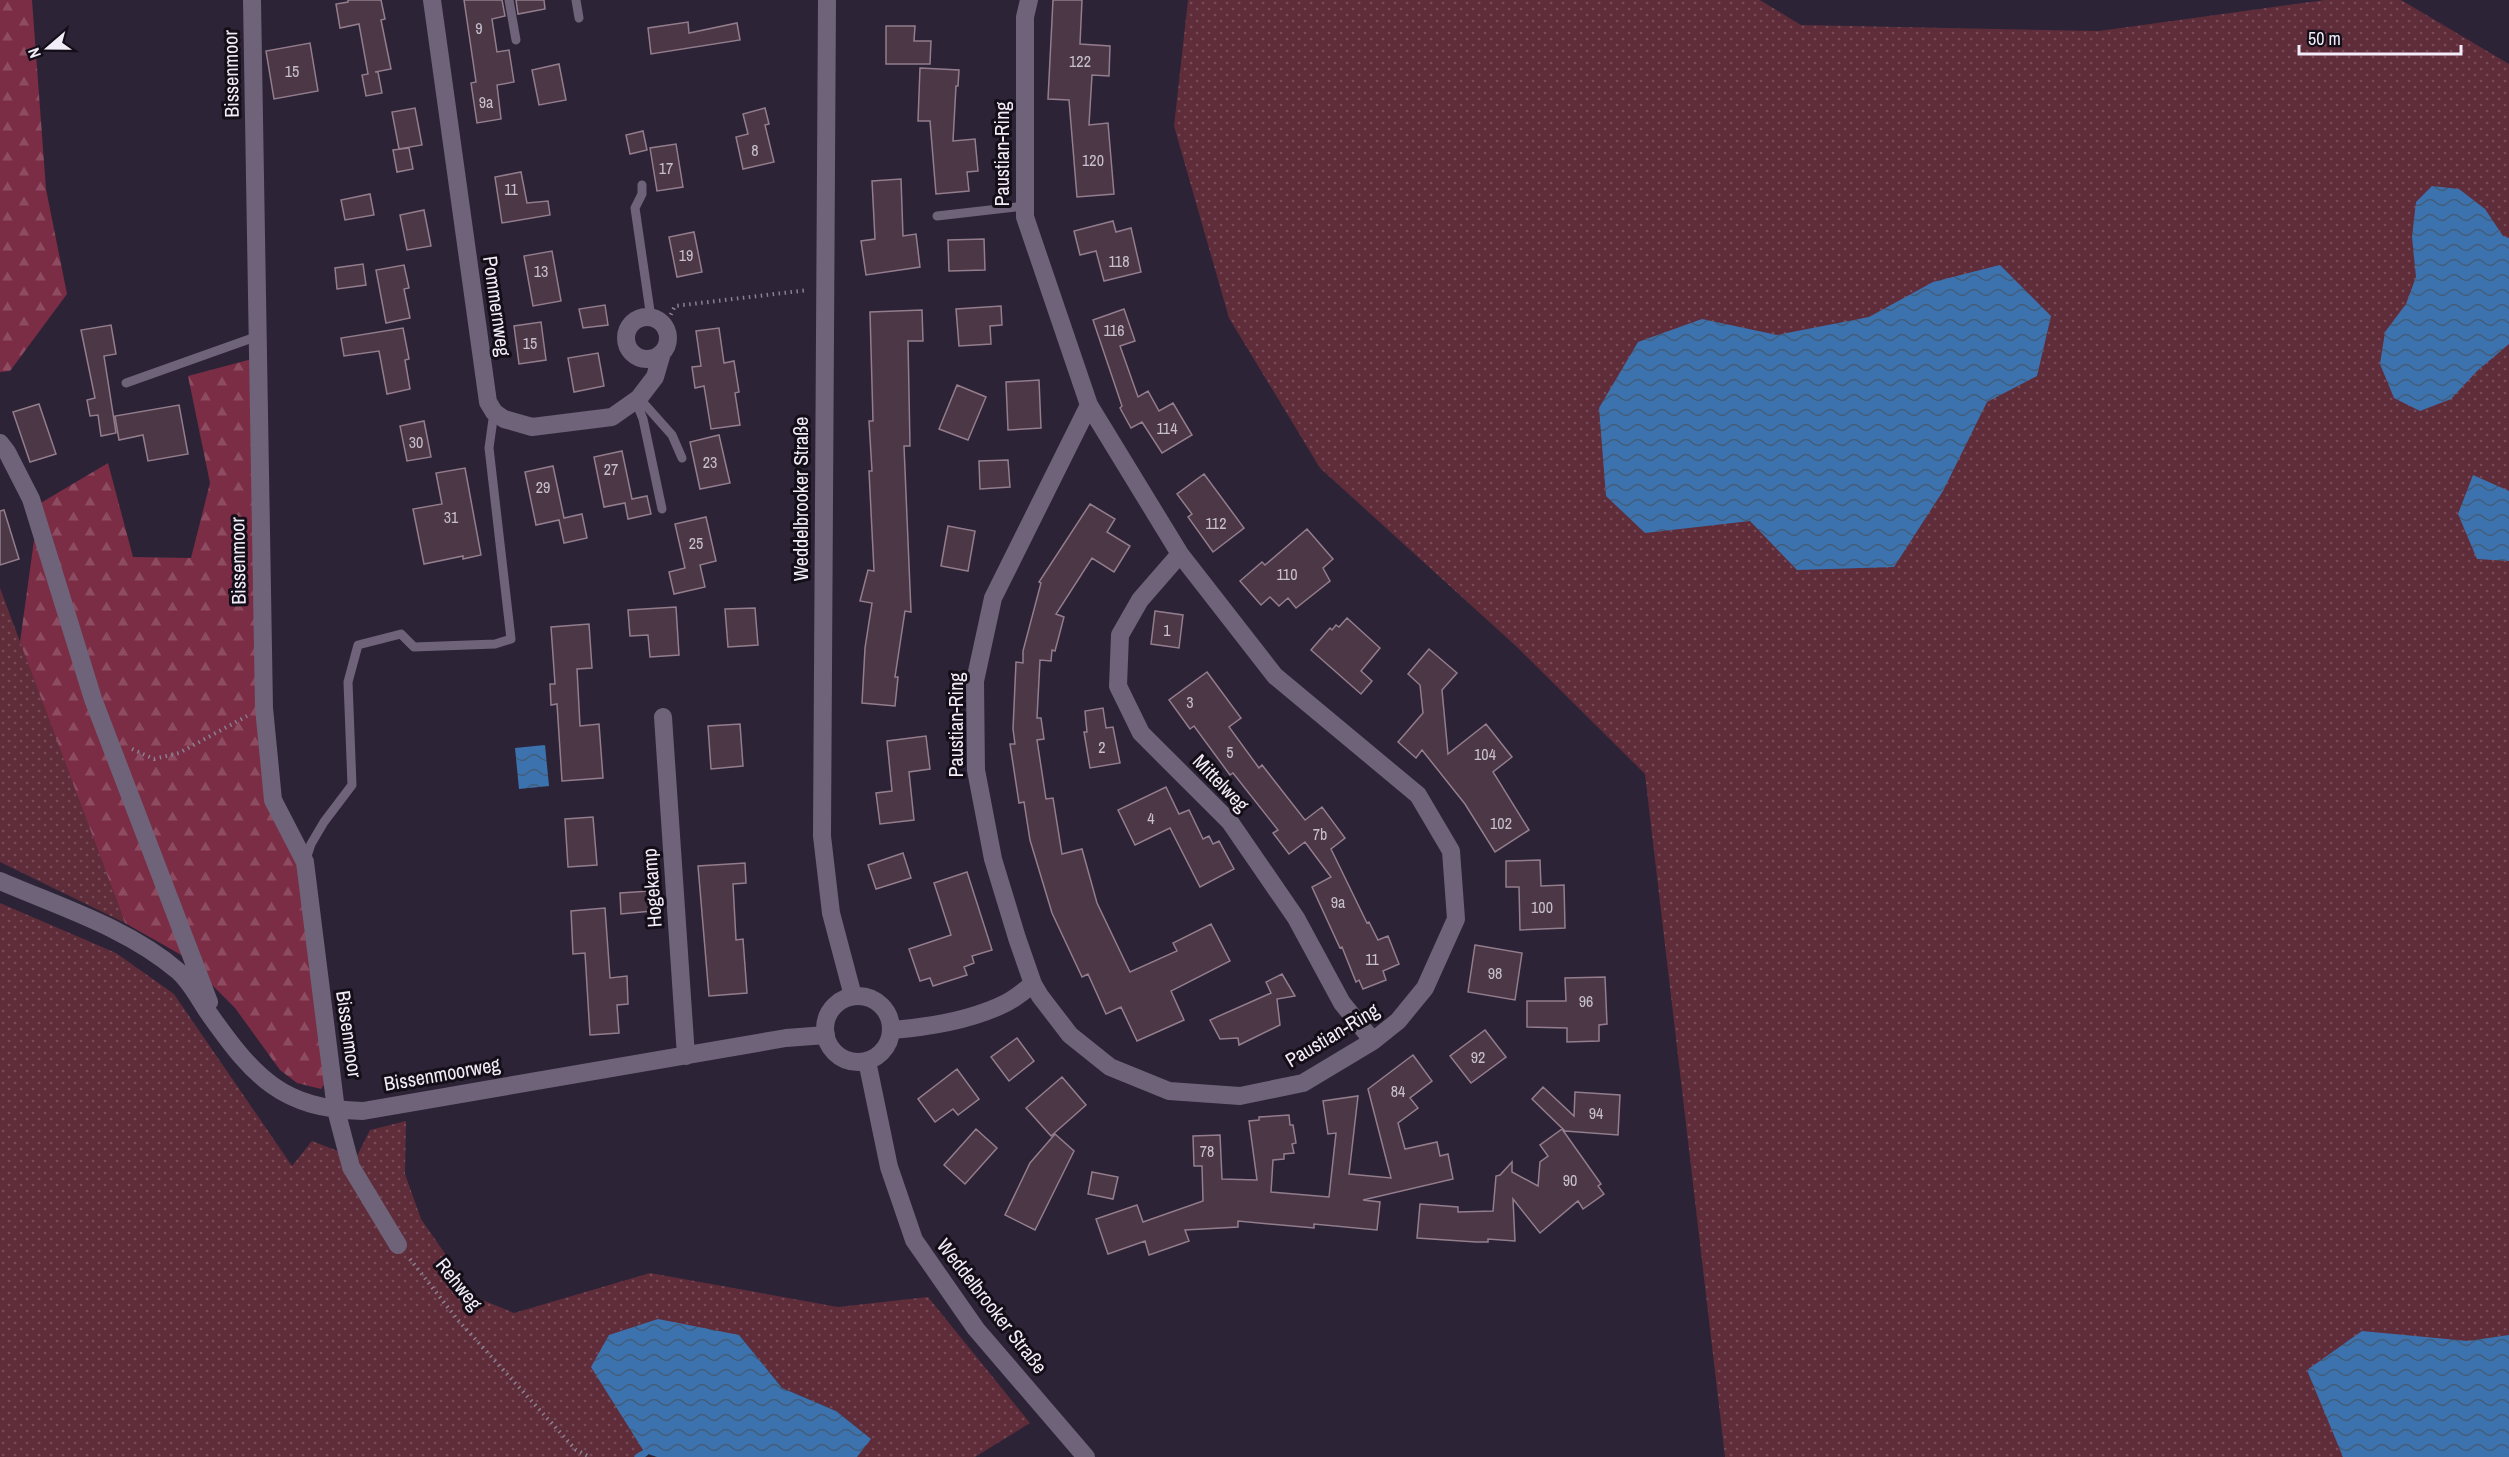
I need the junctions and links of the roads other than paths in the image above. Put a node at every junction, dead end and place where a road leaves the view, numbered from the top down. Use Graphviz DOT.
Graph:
graph roads {
  1 [pos="252,0"];
  2 [pos="432,0"];
  3 [pos="509,0"];
  4 [pos="576,0"];
  5 [pos="827,0"];
  6 [pos="1029,0"];
  7 [pos="579,18"];
  8 [pos="516,40"];
  9 [pos="642,185"];
  10 [pos="1025,206"];
  11 [pos="937,216"];
  12 [pos="651,318"];
  13 [pos="258,336"];
  14 [pos="662,353"];
  15 [pos="126,383"];
  16 [pos="637,400"];
  17 [pos="1089,405"];
  18 [pos="494,412"];
  19 [pos="0,443"];
  20 [pos="682,458"];
  21 [pos="662,509"];
  22 [pos="1180,554"];
  23 [pos="663,717"];
  24 [pos="305,862"];
  25 [pos="0,882"];
  26 [pos="1033,984"];
  27 [pos="853,996"];
  28 [pos="217,1024"];
  29 [pos="892,1030"];
  30 [pos="826,1035"];
  31 [pos="1373,1041"];
  32 [pos="686,1056"];
  33 [pos="867,1061"];
  34 [pos="336,1110"];
  35 [pos="398,1245"];
  36 [pos="1086,1457"];
  1 -- 13 [label="street, Bissenmoor"];
  2 -- 18 [label="street, Pommernweg"];
  3 -- 8 [label="lane"];
  4 -- 7 [label="lane"];
  5 -- 27 [label="street, Weddelbrooker Straße"];
  6 -- 10 [label="street, Paustian-Ring"];
  9 -- 12 [label="lane"];
  10 -- 11 [label="lane"];
  10 -- 17 [label="street, Paustian-Ring"];
  12 -- 14 [label="street"];
  12 -- 14 [label="street"];
  13 -- 15 [label="lane"];
  13 -- 24 [label="street, Bissenmoor"];
  14 -- 16 [label="street"];
  16 -- 18 [label="street"];
  16 -- 20 [label="lane"];
  16 -- 21 [label="lane"];
  17 -- 22 [label="street, Paustian-Ring"];
  17 -- 26 [label="street, Paustian-Ring"];
  18 -- 24 [label="lane"];
  19 -- 28 [label="street"];
  22 -- 31 [label="street, Mittelweg"];
  22 -- 31 [label="street, Paustian-Ring"];
  23 -- 32 [label="street, Hogekamp"];
  24 -- 34 [label="street, Bissenmoor"];
  25 -- 28 [label="street, Bissenmoorweg"];
  26 -- 29 [label="street"];
  26 -- 31 [label="street, Paustian-Ring"];
  27 -- 29 [label="street"];
  27 -- 30 [label="street"];
  28 -- 34 [label="street, Bissenmoorweg"];
  29 -- 33 [label="street"];
  30 -- 32 [label="street, Bissenmoorweg"];
  30 -- 33 [label="street"];
  32 -- 34 [label="street, Bissenmoorweg"];
  33 -- 36 [label="street, Weddelbrooker Straße"];
  34 -- 35 [label="street"];
}
